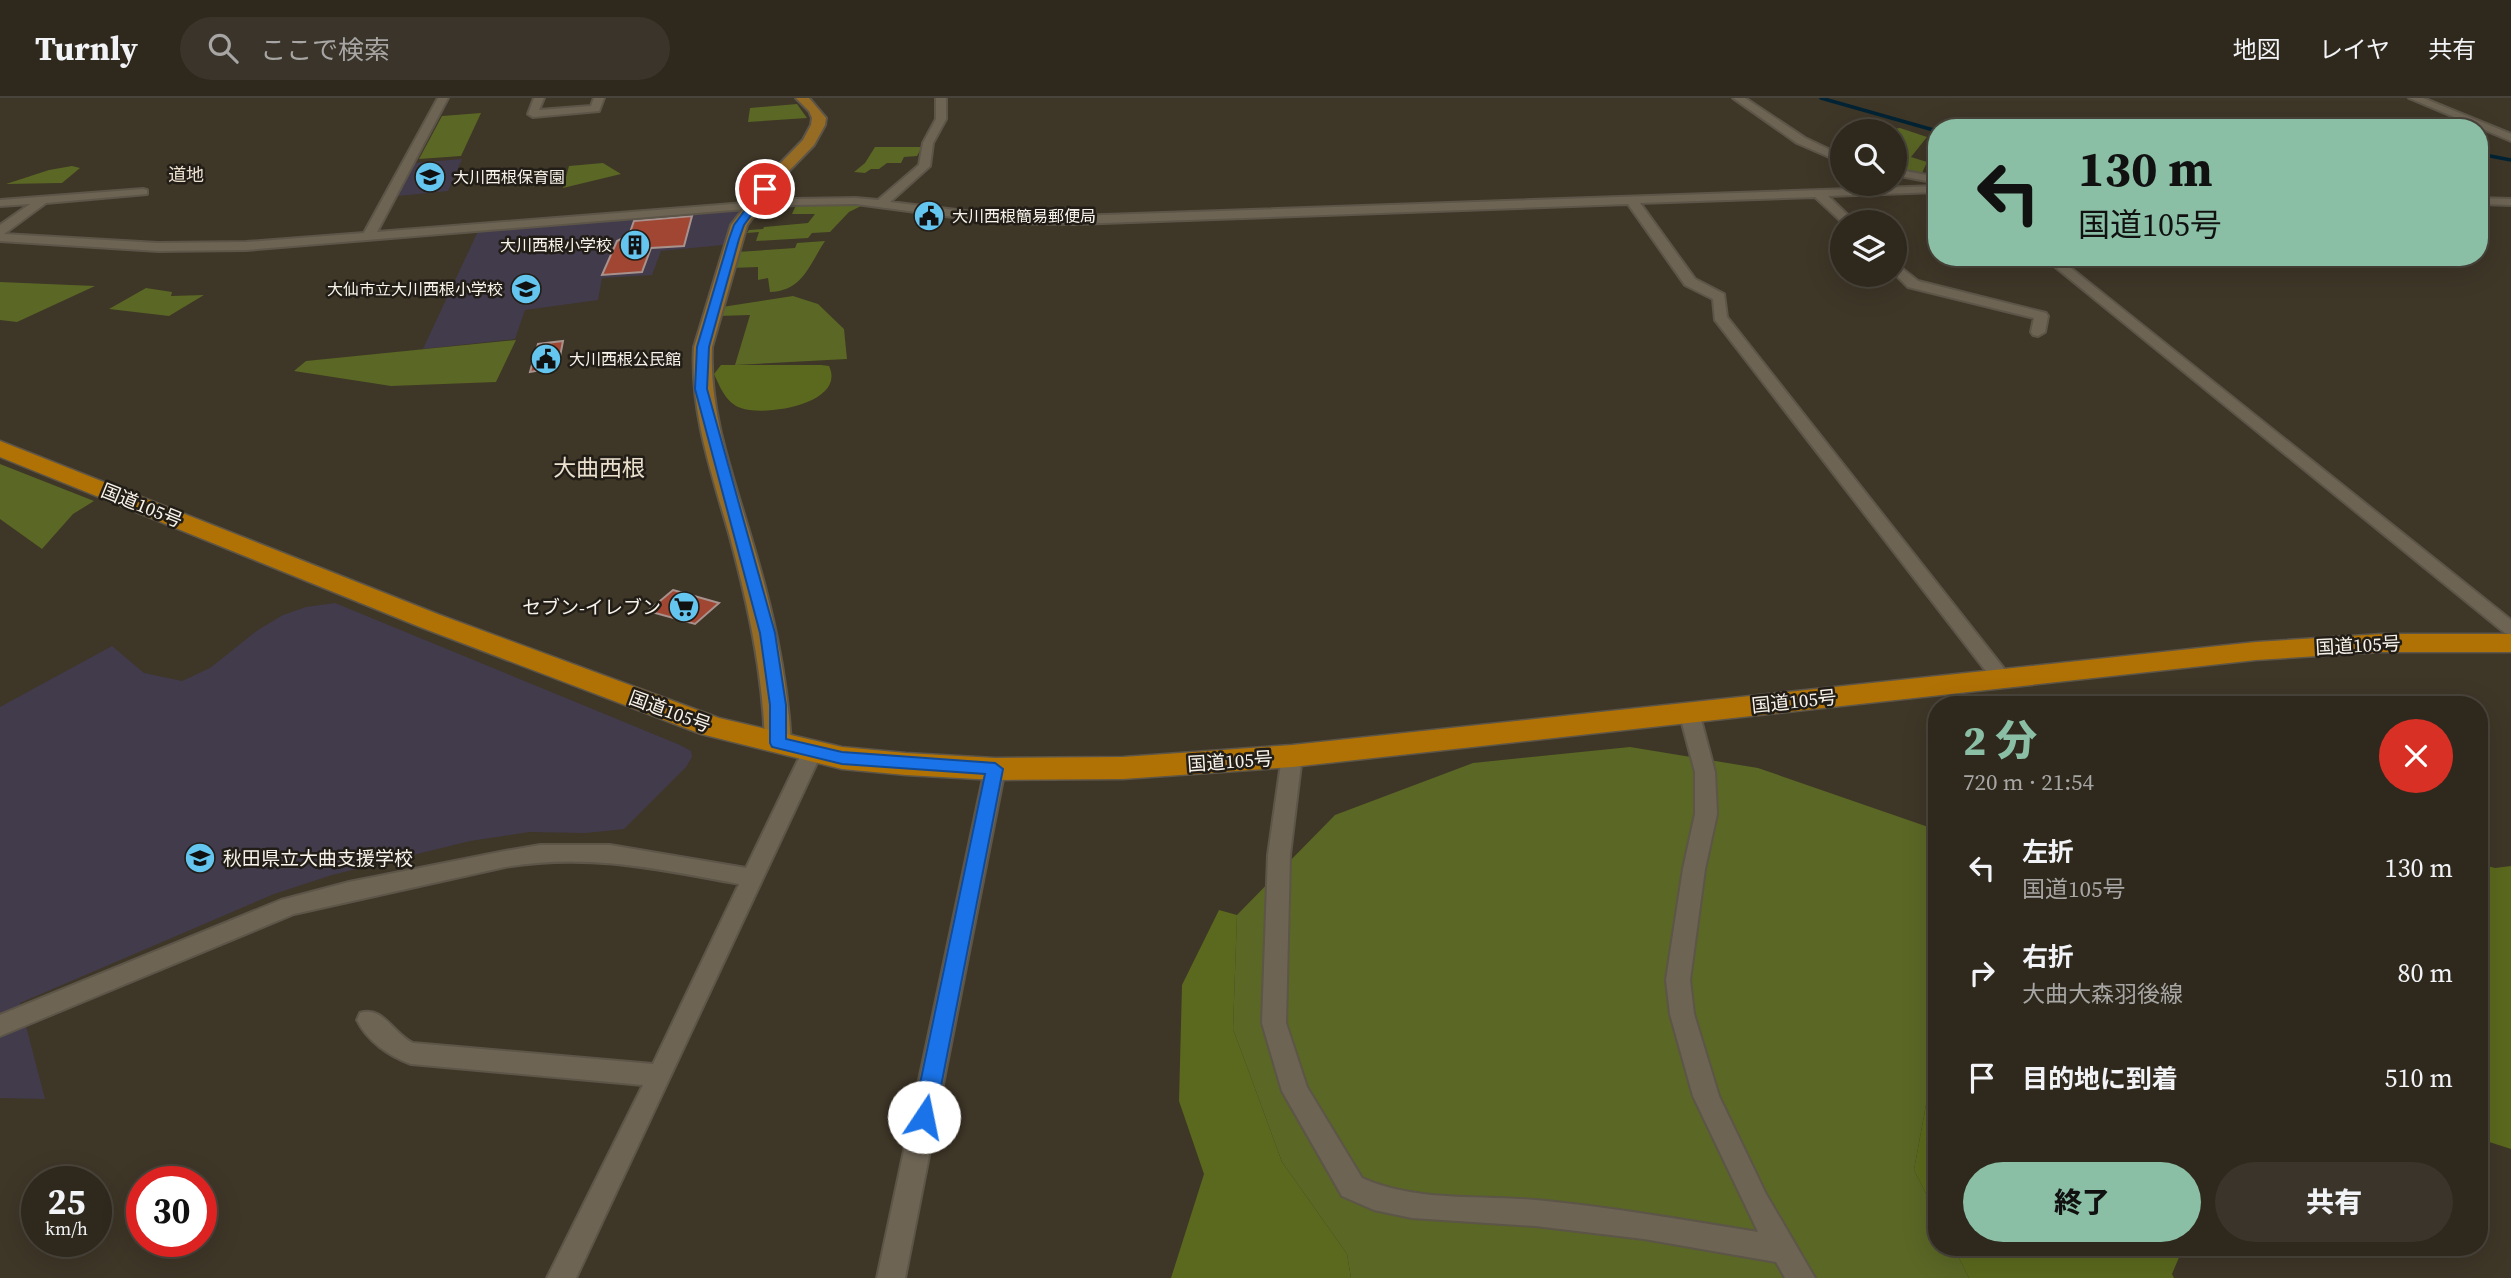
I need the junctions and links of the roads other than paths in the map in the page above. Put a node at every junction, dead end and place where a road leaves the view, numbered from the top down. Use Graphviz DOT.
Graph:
graph roads {
  1 [pos="443,98"];
  2 [pos="539,98"];
  3 [pos="598,98"];
  4 [pos="802,98"];
  5 [pos="941,98"];
  6 [pos="1738,98"];
  7 [pos="2414,98"];
  8 [pos="2465,119"];
  9 [pos="2488,129"];
  10 [pos="2511,138"];
  11 [pos="1830,155"];
  12 [pos="1907,174"];
  13 [pos="1928,178"];
  14 [pos="1928,189"];
  15 [pos="143,192"];
  16 [pos="1819,194"];
  17 [pos="43,200"];
  18 [pos="1631,200"];
  19 [pos="2488,201"];
  20 [pos="2511,202"];
  21 [pos="882,203"];
  22 [pos="0,204"];
  23 [pos="753,204"];
  24 [pos="1836,210"];
  25 [pos="0,231"];
  26 [pos="0,237"];
  27 [pos="368,237"];
  28 [pos="2060,266"];
  29 [pos="1907,278"];
  30 [pos="2038,332"];
  31 [pos="0,448"];
  32 [pos="2511,629"];
  33 [pos="2511,643"];
  34 [pos="2003,680"];
  35 [pos="1689,712"];
  36 [pos="778,743"];
  37 [pos="811,752"];
  38 [pos="1292,757"];
  39 [pos="995,769"];
  40 [pos="754,878"];
  41 [pos="369,1020"];
  42 [pos="0,1026"];
  43 [pos="660,1076"];
  44 [pos="1784,1250"];
  45 [pos="561,1278"];
  46 [pos="891,1278"];
  47 [pos="1801,1278"];
  1 -- 27 [label="street"];
  2 -- 3 [label="street"];
  4 -- 23 [label="main road"];
  5 -- 21 [label="street"];
  6 -- 11 [label="street"];
  7 -- 8 [label="street"];
  9 -- 10 [label="street"];
  12 -- 13 [label="street"];
  14 -- 16 [label="street"];
  15 -- 17 [label="street"];
  16 -- 18 [label="street"];
  16 -- 24 [label="street"];
  17 -- 22 [label="street"];
  17 -- 25 [label="street"];
  18 -- 21 [label="street"];
  18 -- 34 [label="street"];
  19 -- 20 [label="street"];
  21 -- 23 [label="street"];
  23 -- 27 [label="street"];
  23 -- 36 [label="main road"];
  26 -- 27 [label="street"];
  28 -- 32 [label="street"];
  29 -- 30 [label="street"];
  31 -- 36 [label="highway, 国道105号"];
  33 -- 34 [label="highway, 国道105号"];
  34 -- 35 [label="highway, 国道105号"];
  35 -- 38 [label="highway, 国道105号"];
  35 -- 44 [label="street"];
  36 -- 37 [label="highway, 国道105号"];
  37 -- 39 [label="highway, 国道105号"];
  37 -- 40 [label="street"];
  38 -- 39 [label="highway, 国道105号"];
  38 -- 44 [label="street"];
  39 -- 46 [label="street"];
  40 -- 42 [label="street"];
  40 -- 43 [label="street"];
  41 -- 43 [label="street"];
  43 -- 45 [label="street"];
  44 -- 47 [label="street"];
}
